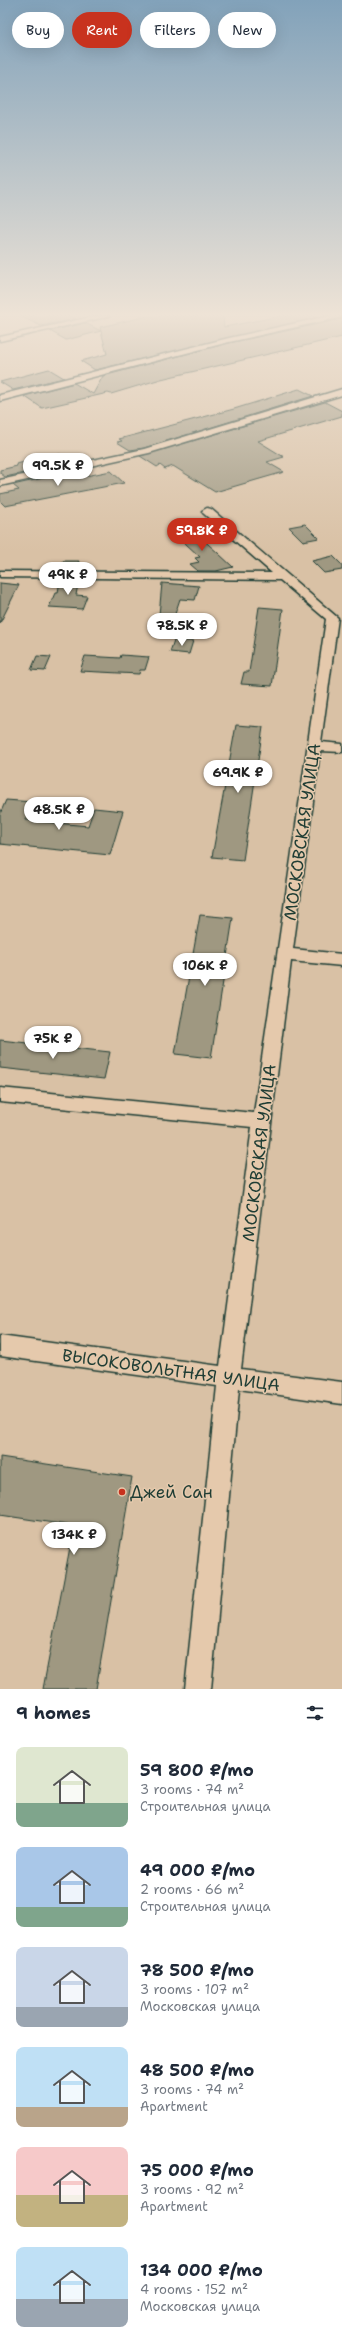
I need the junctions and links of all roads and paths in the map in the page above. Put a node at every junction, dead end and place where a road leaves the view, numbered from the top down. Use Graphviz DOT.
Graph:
graph roads {
  1 [pos="13,395"];
  2 [pos="332,395"];
  3 [pos="0,398"];
  4 [pos="0,483"];
  5 [pos="207,511"];
  6 [pos="0,574"];
  7 [pos="283,577"];
  8 [pos="337,617"];
  9 [pos="314,746"];
  10 [pos="342,748"];
  11 [pos="284,954"];
  12 [pos="342,960"];
  13 [pos="0,1095"];
  14 [pos="263,1121"];
  15 [pos="0,1346"];
  16 [pos="229,1378"];
  17 [pos="342,1393"];
  18 [pos="198,1689"];
  1 -- 3 [label="street"];
  2 -- 4 [label="street"];
  5 -- 7 [label="street"];
  6 -- 7 [label="street"];
  7 -- 8 [label="street"];
  8 -- 9 [label="street, МОСКОВСКАЯ УЛИЦА"];
  9 -- 10 [label="street"];
  9 -- 11 [label="street, МОСКОВСКАЯ УЛИЦА"];
  11 -- 12 [label="street"];
  11 -- 14 [label="street, МОСКОВСКАЯ УЛИЦА"];
  13 -- 14 [label="street"];
  14 -- 16 [label="street, МОСКОВСКАЯ УЛИЦА"];
  15 -- 16 [label="street, ВЫСОКОВОЛЬТНАЯ УЛИЦА"];
  16 -- 17 [label="street, ВЫСОКОВОЛЬТНАЯ УЛИЦА"];
  16 -- 18 [label="street, МОСКОВСКАЯ УЛИЦА"];
}
